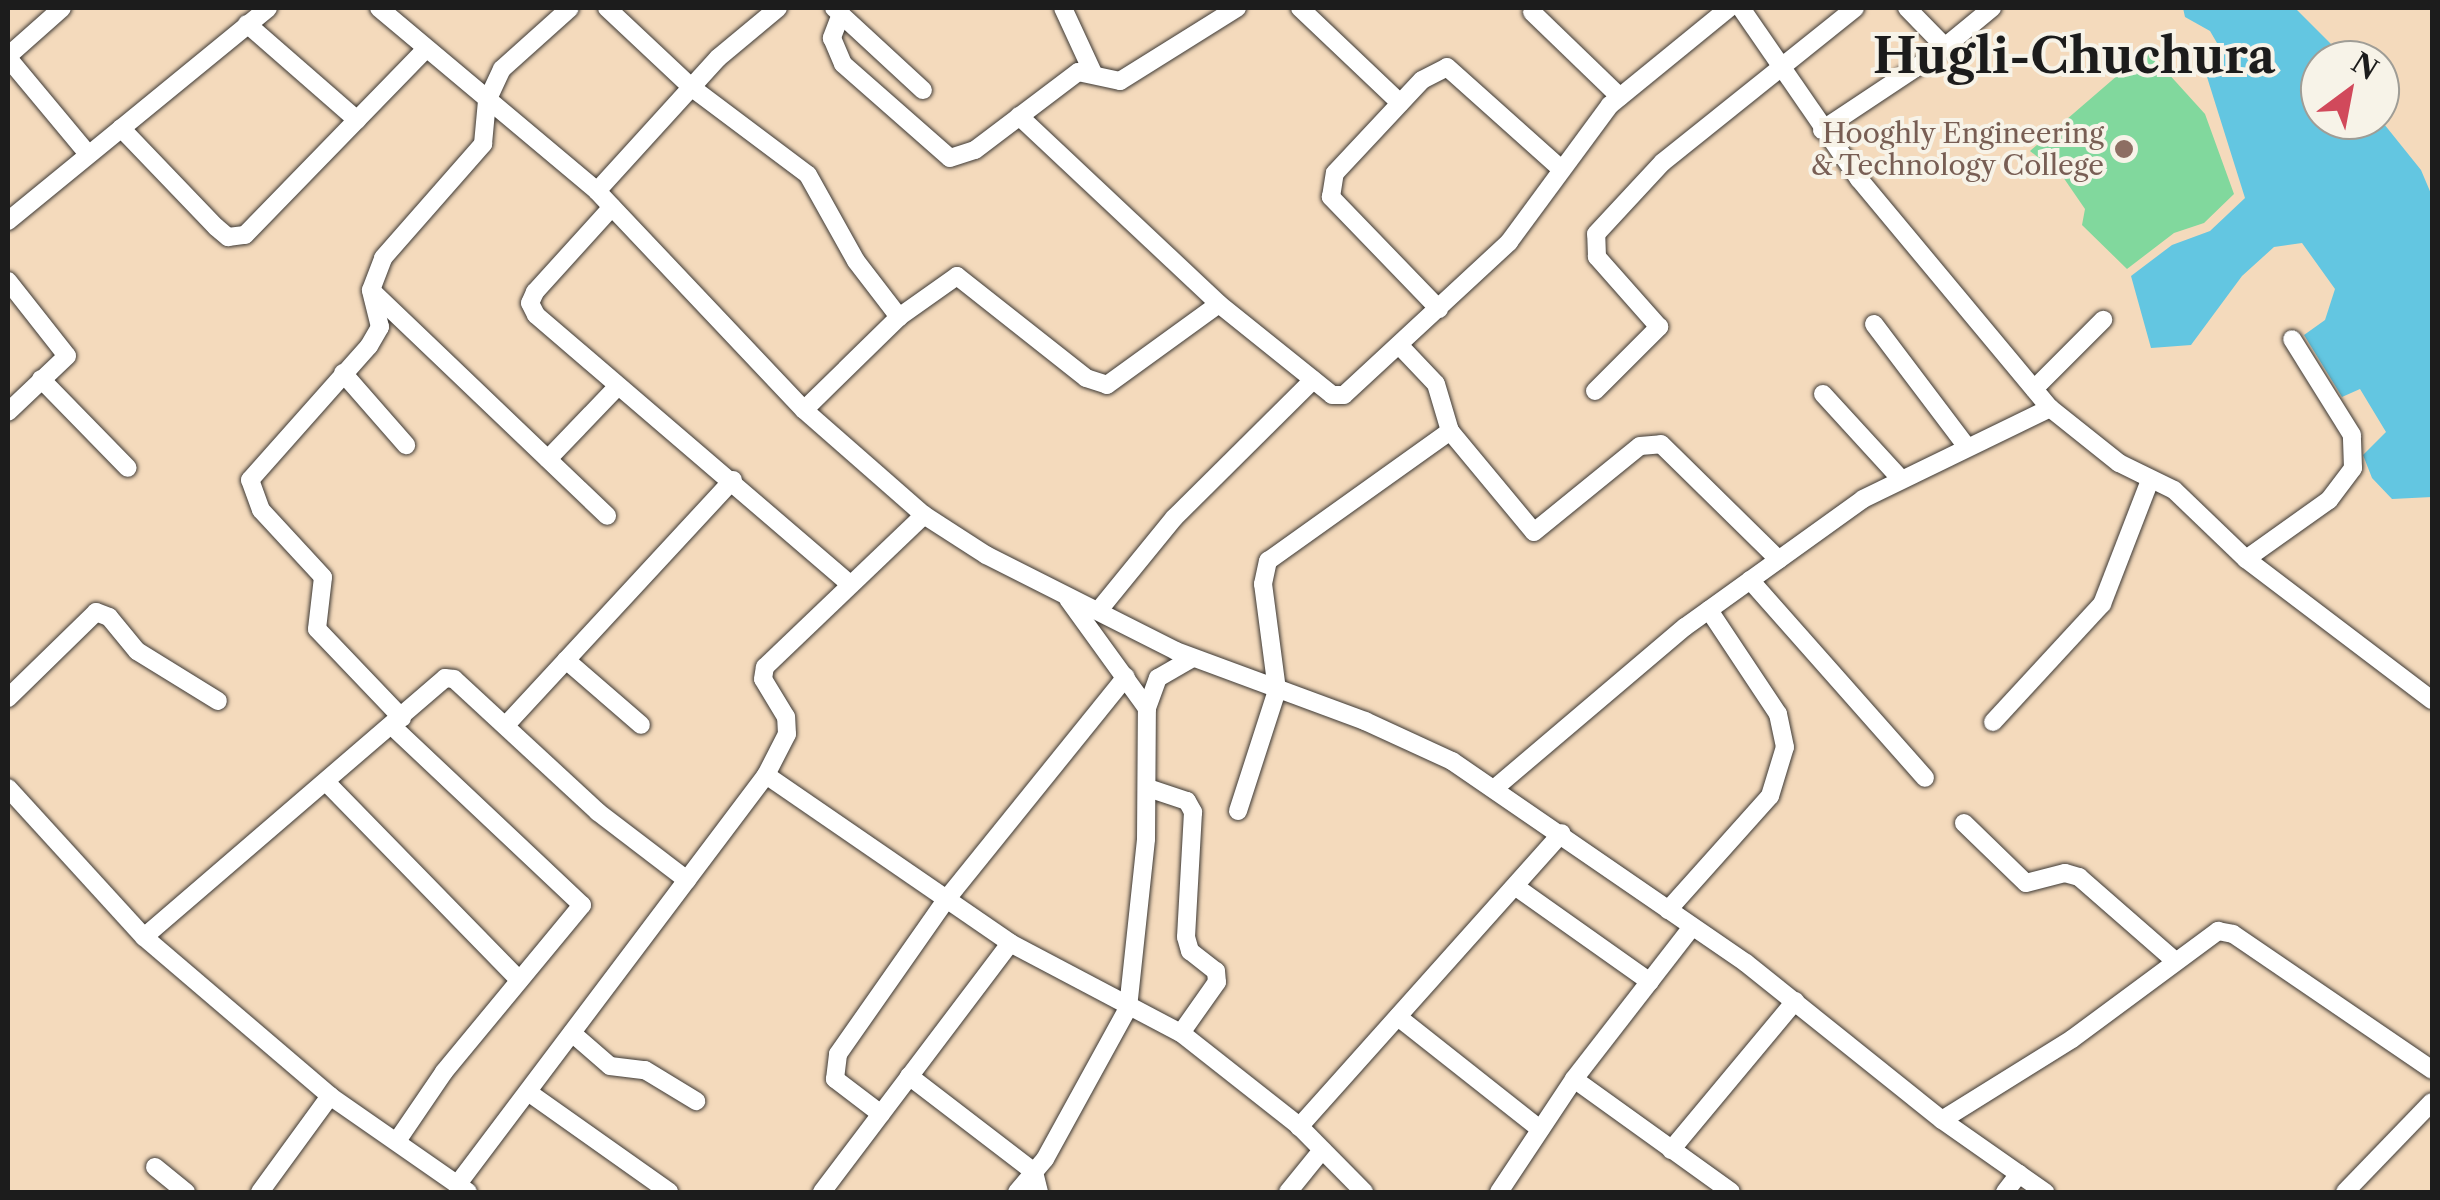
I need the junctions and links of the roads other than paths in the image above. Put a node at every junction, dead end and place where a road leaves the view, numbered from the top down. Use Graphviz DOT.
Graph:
graph roads {
  1 [pos="62,8"];
  2 [pos="268,8"];
  3 [pos="379,8"];
  4 [pos="570,8"];
  5 [pos="607,8"];
  6 [pos="778,8"];
  7 [pos="1063,8"];
  8 [pos="1237,8"];
  9 [pos="1300,8"];
  10 [pos="1730,8"];
  11 [pos="1741,8"];
  12 [pos="1855,8"];
  13 [pos="1907,8"];
  14 [pos="1959,8"];
  15 [pos="1992,8"];
  16 [pos="838,11"];
  17 [pos="1532,12"];
  18 [pos="247,24"];
  19 [pos="1973,24"];
  20 [pos="1945,47"];
  21 [pos="426,50"];
  22 [pos="8,57"];
  23 [pos="1777,68"];
  24 [pos="1093,73"];
  25 [pos="691,88"];
  26 [pos="922,90"];
  27 [pos="1620,97"];
  28 [pos="486,101"];
  29 [pos="1400,103"];
  30 [pos="1019,116"];
  31 [pos="357,120"];
  32 [pos="121,128"];
  33 [pos="1822,130"];
  34 [pos="88,154"];
  35 [pos="1561,169"];
  36 [pos="597,191"];
  37 [pos="612,207"];
  38 [pos="8,221"];
  39 [pos="8,281"];
  40 [pos="371,290"];
  41 [pos="1219,304"];
  42 [pos="1438,309"];
  43 [pos="900,316"];
  44 [pos="2103,320"];
  45 [pos="1874,324"];
  46 [pos="2292,340"];
  47 [pos="1400,346"];
  48 [pos="344,373"];
  49 [pos="42,380"];
  50 [pos="1313,380"];
  51 [pos="616,388"];
  52 [pos="2034,389"];
  53 [pos="1594,391"];
  54 [pos="1823,394"];
  55 [pos="2050,408"];
  56 [pos="804,410"];
  57 [pos="8,412"];
  58 [pos="1450,431"];
  59 [pos="406,445"];
  60 [pos="1966,447"];
  61 [pos="548,459"];
  62 [pos="128,468"];
  63 [pos="1900,478"];
  64 [pos="733,480"];
  65 [pos="2150,480"];
  66 [pos="924,515"];
  67 [pos="607,516"];
  68 [pos="2246,559"];
  69 [pos="1778,560"];
  70 [pos="1750,580"];
  71 [pos="848,582"];
  72 [pos="1068,598"];
  73 [pos="1098,610"];
  74 [pos="1709,610"];
  75 [pos="1192,658"];
  76 [pos="566,660"];
  77 [pos="1126,677"];
  78 [pos="1277,690"];
  79 [pos="8,698"];
  80 [pos="2432,700"];
  81 [pos="218,701"];
  82 [pos="1148,708"];
  83 [pos="397,722"];
  84 [pos="1993,722"];
  85 [pos="506,725"];
  86 [pos="641,725"];
  87 [pos="766,776"];
  88 [pos="1925,778"];
  89 [pos="328,784"];
  90 [pos="8,788"];
  91 [pos="1148,788"];
  92 [pos="1495,788"];
  93 [pos="1238,810"];
  94 [pos="1964,823"];
  95 [pos="1562,833"];
  96 [pos="687,880"];
  97 [pos="1516,887"];
  98 [pos="945,902"];
  99 [pos="1668,910"];
  100 [pos="1692,928"];
  101 [pos="144,938"];
  102 [pos="1010,943"];
  103 [pos="2172,959"];
  104 [pos="518,980"];
  105 [pos="1650,982"];
  106 [pos="1795,1001"];
  107 [pos="1128,1008"];
  108 [pos="1398,1017"];
  109 [pos="572,1033"];
  110 [pos="1180,1033"];
  111 [pos="2432,1070"];
  112 [pos="910,1076"];
  113 [pos="1574,1079"];
  114 [pos="528,1092"];
  115 [pos="330,1096"];
  116 [pos="696,1101"];
  117 [pos="2432,1102"];
  118 [pos="881,1114"];
  119 [pos="1942,1120"];
  120 [pos="1300,1127"];
  121 [pos="1540,1129"];
  122 [pos="396,1141"];
  123 [pos="1322,1150"];
  124 [pos="1671,1150"];
  125 [pos="155,1167"];
  126 [pos="1034,1172"];
  127 [pos="2019,1174"];
  128 [pos="1704,1185"];
  129 [pos="463,1189"];
  130 [pos="186,1192"];
  131 [pos="260,1192"];
  132 [pos="669,1192"];
  133 [pos="822,1192"];
  134 [pos="1017,1192"];
  135 [pos="1039,1192"];
  136 [pos="1288,1192"];
  137 [pos="1364,1192"];
  138 [pos="1499,1192"];
  139 [pos="1730,1192"];
  140 [pos="2006,1192"];
  141 [pos="2045,1192"];
  142 [pos="2345,1192"];
  1 -- 22 [label="street"];
  2 -- 18 [label="street"];
  3 -- 21 [label="street"];
  4 -- 28 [label="street"];
  5 -- 25 [label="street"];
  6 -- 25 [label="street"];
  7 -- 24 [label="street"];
  8 -- 24 [label="street"];
  9 -- 29 [label="street"];
  10 -- 27 [label="street"];
  11 -- 23 [label="street"];
  12 -- 23 [label="street"];
  13 -- 20 [label="street"];
  14 -- 19 [label="street"];
  15 -- 19 [label="street"];
  16 -- 26 [label="street"];
  16 -- 30 [label="street"];
  17 -- 27 [label="street"];
  18 -- 31 [label="street"];
  18 -- 32 [label="street"];
  19 -- 20 [label="street"];
  20 -- 33 [label="street"];
  21 -- 28 [label="street"];
  21 -- 31 [label="street"];
  22 -- 34 [label="street"];
  23 -- 33 [label="street"];
  23 -- 53 [label="street"];
  24 -- 30 [label="street"];
  25 -- 36 [label="street"];
  25 -- 43 [label="street"];
  27 -- 35 [label="street"];
  28 -- 36 [label="street"];
  28 -- 40 [label="street"];
  29 -- 35 [label="street"];
  29 -- 42 [label="street"];
  30 -- 41 [label="street"];
  31 -- 32 [label="street"];
  32 -- 34 [label="street"];
  33 -- 52 [label="street"];
  34 -- 38 [label="street"];
  35 -- 42 [label="street"];
  36 -- 37 [label="street"];
  37 -- 51 [label="street"];
  37 -- 56 [label="street"];
  39 -- 49 [label="street"];
  40 -- 48 [label="street"];
  40 -- 61 [label="street"];
  41 -- 43 [label="street"];
  41 -- 50 [label="street"];
  42 -- 47 [label="street"];
  43 -- 56 [label="street"];
  44 -- 52 [label="street"];
  45 -- 60 [label="street"];
  46 -- 68 [label="street"];
  47 -- 50 [label="street"];
  47 -- 58 [label="street"];
  48 -- 59 [label="street"];
  48 -- 83 [label="street"];
  49 -- 57 [label="street"];
  49 -- 62 [label="street"];
  50 -- 73 [label="street"];
  51 -- 61 [label="street"];
  51 -- 64 [label="street"];
  52 -- 55 [label="street"];
  54 -- 63 [label="street"];
  55 -- 60 [label="street"];
  55 -- 65 [label="street"];
  56 -- 66 [label="street"];
  58 -- 69 [label="street"];
  58 -- 78 [label="street"];
  60 -- 63 [label="street"];
  61 -- 67 [label="street"];
  63 -- 69 [label="street"];
  64 -- 71 [label="street"];
  64 -- 76 [label="street"];
  65 -- 68 [label="street"];
  65 -- 84 [label="street"];
  66 -- 71 [label="street"];
  66 -- 72 [label="street"];
  68 -- 80 [label="street"];
  69 -- 70 [label="street"];
  70 -- 74 [label="street"];
  70 -- 88 [label="street"];
  71 -- 87 [label="street"];
  72 -- 73 [label="street"];
  72 -- 77 [label="street"];
  73 -- 75 [label="street"];
  74 -- 92 [label="street"];
  74 -- 99 [label="street"];
  75 -- 78 [label="street"];
  75 -- 82 [label="street"];
  76 -- 85 [label="street"];
  76 -- 86 [label="street"];
  77 -- 82 [label="street"];
  77 -- 98 [label="street"];
  78 -- 92 [label="street"];
  78 -- 93 [label="street"];
  79 -- 81 [label="street"];
  82 -- 91 [label="street"];
  83 -- 85 [label="street"];
  83 -- 89 [label="street"];
  83 -- 104 [label="street"];
  85 -- 96 [label="street"];
  87 -- 96 [label="street"];
  87 -- 98 [label="street"];
  89 -- 101 [label="street"];
  89 -- 104 [label="street"];
  90 -- 101 [label="street"];
  91 -- 107 [label="street"];
  91 -- 110 [label="street"];
  92 -- 95 [label="street"];
  94 -- 103 [label="street"];
  95 -- 97 [label="street"];
  95 -- 99 [label="street"];
  96 -- 109 [label="street"];
  97 -- 105 [label="street"];
  97 -- 108 [label="street"];
  98 -- 102 [label="street"];
  98 -- 118 [label="street"];
  99 -- 100 [label="street"];
  100 -- 105 [label="street"];
  100 -- 106 [label="street"];
  101 -- 115 [label="street"];
  102 -- 107 [label="street"];
  102 -- 112 [label="street"];
  103 -- 111 [label="street"];
  103 -- 119 [label="street"];
  104 -- 122 [label="street"];
  105 -- 113 [label="street"];
  106 -- 119 [label="street"];
  106 -- 124 [label="street"];
  107 -- 110 [label="street"];
  107 -- 126 [label="street"];
  108 -- 120 [label="street"];
  108 -- 121 [label="street"];
  109 -- 114 [label="street"];
  109 -- 116 [label="street"];
  110 -- 120 [label="street"];
  112 -- 118 [label="street"];
  112 -- 126 [label="street"];
  113 -- 121 [label="street"];
  113 -- 124 [label="street"];
  114 -- 129 [label="street"];
  114 -- 132 [label="street"];
  115 -- 122 [label="street"];
  115 -- 131 [label="street"];
  117 -- 142 [label="street"];
  118 -- 133 [label="street"];
  119 -- 127 [label="street"];
  120 -- 123 [label="street"];
  121 -- 138 [label="street"];
  122 -- 129 [label="street"];
  123 -- 136 [label="street"];
  123 -- 137 [label="street"];
  124 -- 128 [label="street"];
  125 -- 130 [label="street"];
  126 -- 134 [label="street"];
  126 -- 135 [label="street"];
  127 -- 140 [label="street"];
  127 -- 141 [label="street"];
  128 -- 139 [label="street"];
}
